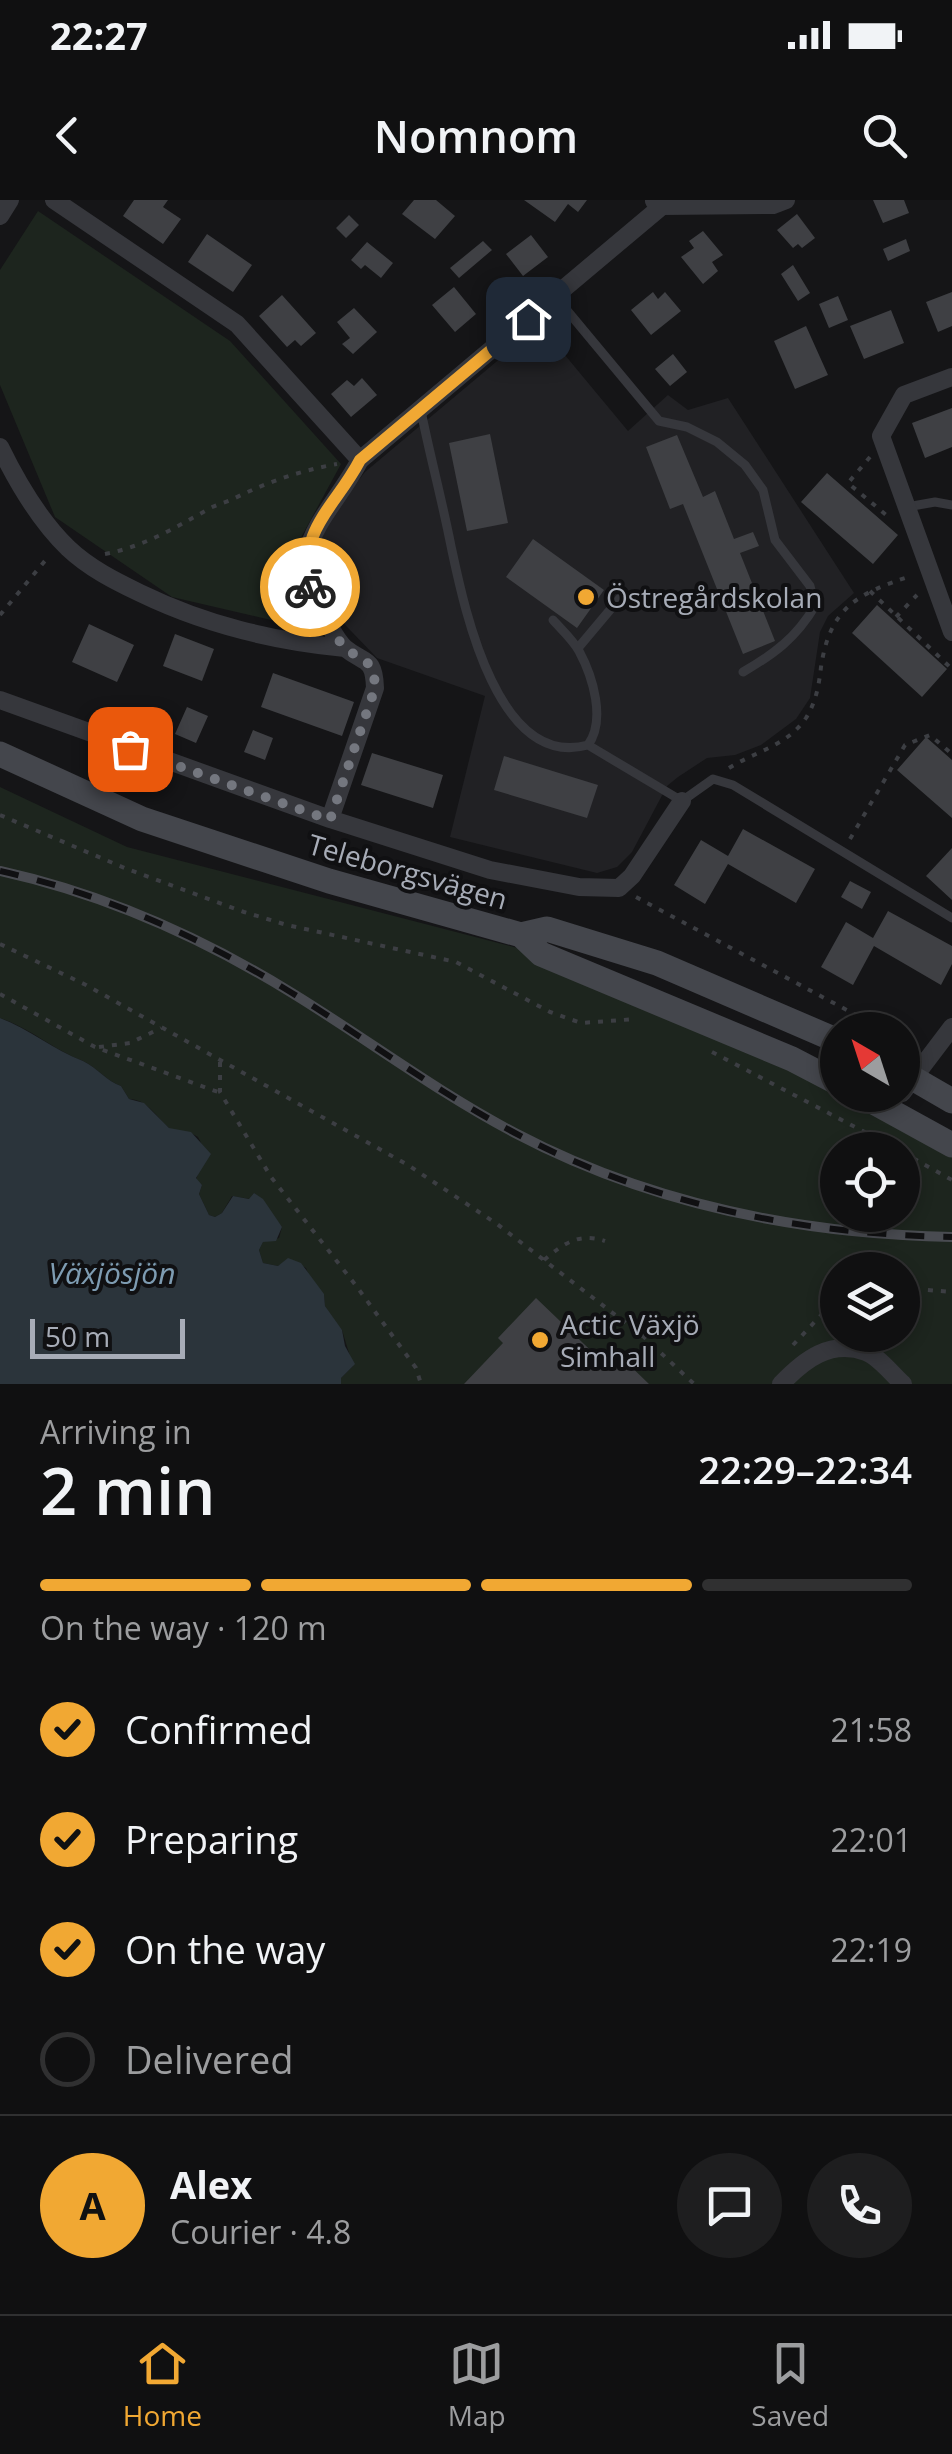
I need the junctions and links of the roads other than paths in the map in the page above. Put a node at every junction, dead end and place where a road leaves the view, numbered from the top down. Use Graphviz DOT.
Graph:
graph roads {
  1 [pos="10,200"];
  2 [pos="54,200"];
  3 [pos="786,200"];
  4 [pos="656,203"];
  5 [pos="0,216"];
  6 [pos="554,296"];
  7 [pos="952,377"];
  8 [pos="420,409"];
  9 [pos="0,447"];
  10 [pos="360,460"];
  11 [pos="952,506"];
  12 [pos="907,507"];
  13 [pos="620,598"];
  14 [pos="553,620"];
  15 [pos="952,632"];
  16 [pos="345,648"];
  17 [pos="578,648"];
  18 [pos="743,672"];
  19 [pos="0,700"];
  20 [pos="588,745"];
  21 [pos="0,754"];
  22 [pos="682,800"];
  23 [pos="330,820"];
  24 [pos="952,918"];
  25 [pos="522,935"];
  26 [pos="952,1027"];
  27 [pos="820,1033"];
  28 [pos="920,1067"];
  29 [pos="820,1073"];
  30 [pos="920,1094"];
  31 [pos="952,1101"];
  32 [pos="920,1110"];
  33 [pos="952,1145"];
  34 [pos="780,1384"];
  35 [pos="903,1384"];
  1 -- 5 [label="street"];
  2 -- 10 [label="street"];
  3 -- 4 [label="street"];
  4 -- 6 [label="street"];
  6 -- 8 [label="street"];
  6 -- 18 [label="lane"];
  7 -- 12 [label="street"];
  8 -- 10 [label="street"];
  8 -- 20 [label="lane"];
  9 -- 16 [label="street"];
  10 -- 16 [label="street"];
  11 -- 12 [label="lane"];
  12 -- 15 [label="street"];
  13 -- 17 [label="lane"];
  14 -- 17 [label="lane"];
  16 -- 23 [label="street"];
  17 -- 20 [label="lane"];
  19 -- 23 [label="street"];
  20 -- 22 [label="lane"];
  21 -- 25 [label="main road, Teleborgsvägen"];
  22 -- 23 [label="street"];
  22 -- 24 [label="lane"];
  25 -- 27 [label="main road, Teleborgsvägen"];
  25 -- 29 [label="main road, Teleborgsvägen"];
  26 -- 28 [label="street"];
  30 -- 31 [label="main road"];
  32 -- 33 [label="main road"];
  34 -- 35 [label="street"];
}
